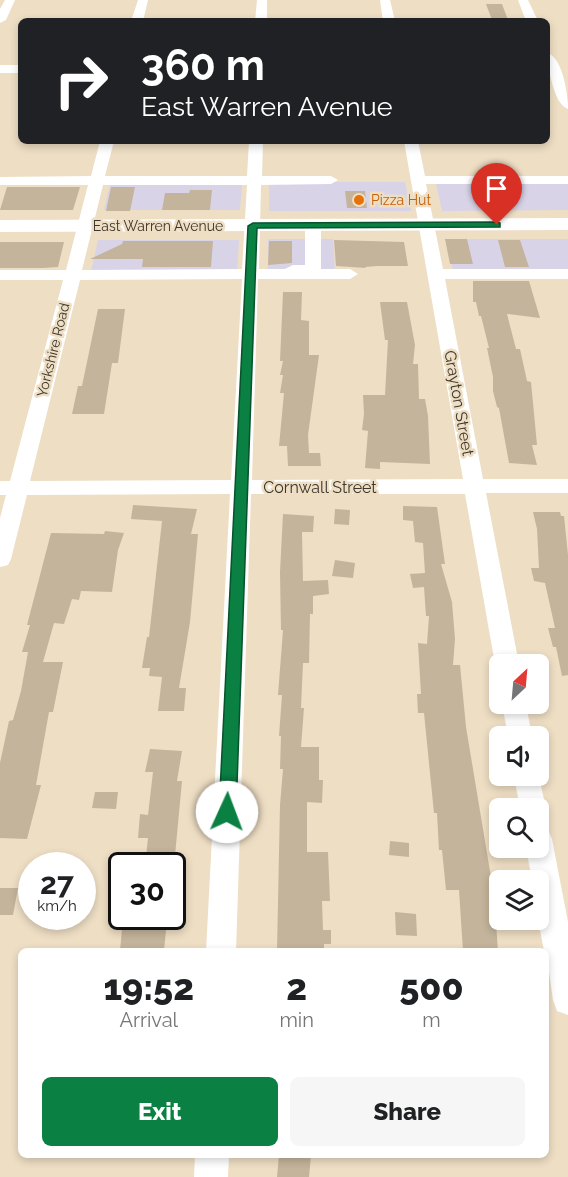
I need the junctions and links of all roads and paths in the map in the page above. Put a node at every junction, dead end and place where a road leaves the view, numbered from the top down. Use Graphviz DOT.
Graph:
graph roads {
  1 [pos="10,0"];
  2 [pos="143,0"];
  3 [pos="262,0"];
  4 [pos="385,0"];
  5 [pos="523,0"];
  6 [pos="138,18"];
  7 [pos="261,18"];
  8 [pos="388,18"];
  9 [pos="531,18"];
  10 [pos="0,20"];
  11 [pos="550,64"];
  12 [pos="550,66"];
  13 [pos="568,68"];
  14 [pos="0,69"];
  15 [pos="18,69"];
  16 [pos="568,105"];
  17 [pos="106,144"];
  18 [pos="256,144"];
  19 [pos="412,144"];
  20 [pos="331,180"];
  21 [pos="418,180"];
  22 [pos="568,180"];
  23 [pos="0,181"];
  24 [pos="96,181"];
  25 [pos="255,181"];
  26 [pos="568,224"];
  27 [pos="313,225"];
  28 [pos="426,225"];
  29 [pos="0,226"];
  30 [pos="85,226"];
  31 [pos="253,226"];
  32 [pos="251,273"];
  33 [pos="350,274"];
  34 [pos="435,274"];
  35 [pos="568,274"];
  36 [pos="0,275"];
  37 [pos="72,276"];
  38 [pos="474,486"];
  39 [pos="568,486"];
  40 [pos="242,487"];
  41 [pos="9,488"];
  42 [pos="0,559"];
  43 [pos="505,654"];
  44 [pos="542,858"];
  45 [pos="221,948"];
  46 [pos="568,1000"];
  47 [pos="212,1158"];
  48 [pos="211,1177"];
  1 -- 10 [label="street"];
  2 -- 6 [label="street"];
  3 -- 7 [label="street"];
  4 -- 8 [label="street"];
  5 -- 9 [label="street"];
  11 -- 13 [label="street"];
  12 -- 16 [label="street"];
  14 -- 15 [label="street"];
  17 -- 24 [label="street, Yorkshire Road"];
  18 -- 25 [label="street"];
  19 -- 21 [label="street, Grayton Street"];
  20 -- 25 [label="street"];
  21 -- 22 [label="street"];
  21 -- 28 [label="street, Grayton Street"];
  23 -- 24 [label="street"];
  24 -- 25 [label="street"];
  24 -- 30 [label="street, Yorkshire Road"];
  25 -- 31 [label="street"];
  26 -- 28 [label="main road, East Warren Avenue"];
  27 -- 28 [label="main road, East Warren Avenue"];
  27 -- 31 [label="main road, East Warren Avenue"];
  27 -- 32 [label="street"];
  28 -- 34 [label="street, Grayton Street"];
  29 -- 30 [label="main road, East Warren Avenue"];
  30 -- 31 [label="main road, East Warren Avenue"];
  30 -- 37 [label="street, Yorkshire Road"];
  31 -- 32 [label="street"];
  32 -- 33 [label="street"];
  32 -- 37 [label="street"];
  32 -- 40 [label="street"];
  34 -- 35 [label="street"];
  34 -- 38 [label="street, Grayton Street"];
  36 -- 37 [label="street"];
  37 -- 41 [label="street, Yorkshire Road"];
  38 -- 39 [label="street, Cornwall Street"];
  38 -- 40 [label="street, Cornwall Street"];
  38 -- 43 [label="street, Grayton Street"];
  40 -- 41 [label="street, Cornwall Street"];
  40 -- 45 [label="street"];
  41 -- 42 [label="street, Yorkshire Road"];
  44 -- 46 [label="street"];
  47 -- 48 [label="street"];
}
